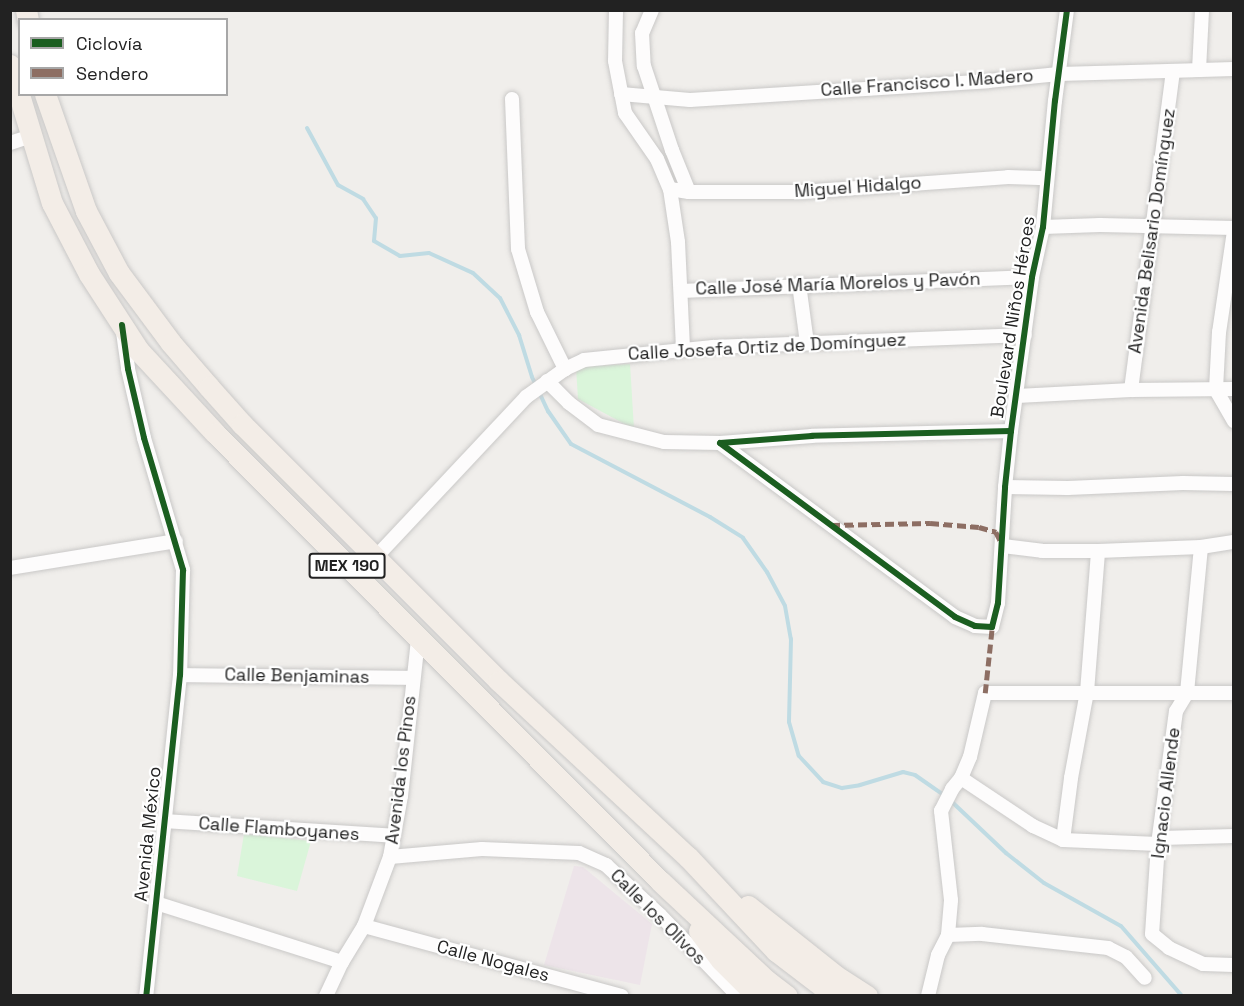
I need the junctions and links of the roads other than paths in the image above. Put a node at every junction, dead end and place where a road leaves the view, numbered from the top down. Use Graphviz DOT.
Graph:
graph roads {
  1 [pos="616,10"];
  2 [pos="652,10"];
  3 [pos="1067,10"];
  4 [pos="1202,10"];
  5 [pos="10,65"];
  6 [pos="1233,69"];
  7 [pos="1199,70"];
  8 [pos="1173,72"];
  9 [pos="1059,74"];
  10 [pos="18,92"];
  11 [pos="621,94"];
  12 [pos="19,96"];
  13 [pos="46,96"];
  14 [pos="512,99"];
  15 [pos="654,99"];
  16 [pos="31,136"];
  17 [pos="10,143"];
  18 [pos="1046,178"];
  19 [pos="670,189"];
  20 [pos="689,192"];
  21 [pos="1152,225"];
  22 [pos="1043,227"];
  23 [pos="1233,230"];
  24 [pos="1032,277"];
  25 [pos="799,284"];
  26 [pos="681,291"];
  27 [pos="122,326"];
  28 [pos="1025,335"];
  29 [pos="807,343"];
  30 [pos="683,349"];
  31 [pos="565,369"];
  32 [pos="544,383"];
  33 [pos="1233,389"];
  34 [pos="1131,390"];
  35 [pos="1216,390"];
  36 [pos="1017,396"];
  37 [pos="1233,421"];
  38 [pos="1011,431"];
  39 [pos="720,443"];
  40 [pos="1233,484"];
  41 [pos="1005,487"];
  42 [pos="176,541"];
  43 [pos="1233,542"];
  44 [pos="1003,546"];
  45 [pos="1201,547"];
  46 [pos="1098,551"];
  47 [pos="375,558"];
  48 [pos="10,568"];
  49 [pos="418,639"];
  50 [pos="180,675"];
  51 [pos="413,678"];
  52 [pos="1087,692"];
  53 [pos="1187,693"];
  54 [pos="1233,693"];
  55 [pos="961,778"];
  56 [pos="164,821"];
  57 [pos="394,836"];
  58 [pos="1233,836"];
  59 [pos="1063,840"];
  60 [pos="1159,841"];
  61 [pos="390,857"];
  62 [pos="688,857"];
  63 [pos="660,881"];
  64 [pos="156,903"];
  65 [pos="364,926"];
  66 [pos="948,935"];
  67 [pos="342,962"];
  68 [pos="1233,965"];
  69 [pos="1145,978"];
  70 [pos="747,994"];
  71 [pos="146,996"];
  72 [pos="326,996"];
  73 [pos="622,996"];
  74 [pos="787,996"];
  75 [pos="835,996"];
  76 [pos="867,996"];
  77 [pos="928,996"];
  1 -- 11 [label="street"];
  2 -- 15 [label="street"];
  3 -- 9 [label="street, Boulevard Niños Héroes"];
  4 -- 7 [label="street"];
  5 -- 10 [label="main road, MEX 190"];
  6 -- 7 [label="street, Calle Francisco I. Madero"];
  7 -- 8 [label="street, Calle Francisco I. Madero"];
  8 -- 9 [label="street, Calle Francisco I. Madero"];
  8 -- 21 [label="street, Avenida Belisario Domínguez"];
  9 -- 15 [label="street, Calle Francisco I. Madero"];
  9 -- 18 [label="street, Boulevard Niños Héroes"];
  11 -- 15 [label="street, Calle Francisco I. Madero"];
  11 -- 19 [label="street"];
  12 -- 16 [label="main road, MEX 190"];
  13 -- 47 [label="main road, MEX 190"];
  14 -- 31 [label="street"];
  15 -- 20 [label="street"];
  16 -- 17 [label="street"];
  16 -- 27 [label="main road, MEX 190"];
  18 -- 20 [label="street, Miguel Hidalgo"];
  18 -- 22 [label="street, Boulevard Niños Héroes"];
  19 -- 20 [label="street, Miguel Hidalgo"];
  19 -- 26 [label="street"];
  21 -- 22 [label="street"];
  21 -- 23 [label="street"];
  21 -- 34 [label="street, Avenida Belisario Domínguez"];
  22 -- 24 [label="street, Boulevard Niños Héroes"];
  23 -- 35 [label="street"];
  24 -- 25 [label="street, Calle José María Morelos y Pavón"];
  24 -- 28 [label="street, Boulevard Niños Héroes"];
  25 -- 26 [label="street, Calle José María Morelos y Pavón"];
  25 -- 29 [label="street"];
  26 -- 30 [label="street"];
  27 -- 42 [label="street, Avenida México"];
  27 -- 49 [label="main road, MEX 190"];
  28 -- 29 [label="street, Calle Josefa Ortiz de Domínguez"];
  28 -- 36 [label="street, Boulevard Niños Héroes"];
  29 -- 30 [label="street, Calle Josefa Ortiz de Domínguez"];
  30 -- 31 [label="street, Calle Josefa Ortiz de Domínguez"];
  31 -- 32 [label="street, Calle Josefa Ortiz de Domínguez"];
  32 -- 39 [label="street"];
  32 -- 47 [label="street, Calle Josefa Ortiz de Domínguez"];
  33 -- 35 [label="street"];
  34 -- 35 [label="street"];
  34 -- 36 [label="street"];
  35 -- 37 [label="street"];
  36 -- 38 [label="street, Boulevard Niños Héroes"];
  38 -- 39 [label="street"];
  38 -- 41 [label="street, Boulevard Niños Héroes"];
  39 -- 44 [label="street, Boulevard Niños Héroes"];
  40 -- 41 [label="street"];
  41 -- 44 [label="street, Boulevard Niños Héroes"];
  42 -- 48 [label="street"];
  42 -- 50 [label="street, Avenida México"];
  43 -- 45 [label="street"];
  44 -- 46 [label="street"];
  45 -- 46 [label="street"];
  45 -- 53 [label="street, Ignacio Allende"];
  46 -- 52 [label="street"];
  47 -- 62 [label="main road, MEX 190"];
  49 -- 51 [label="street, Avenida los Pinos"];
  49 -- 63 [label="main road, MEX 190"];
  50 -- 51 [label="street, Calle Benjaminas"];
  50 -- 56 [label="street, Avenida México"];
  51 -- 57 [label="street, Avenida los Pinos"];
  52 -- 53 [label="street"];
  52 -- 55 [label="street"];
  52 -- 59 [label="street"];
  53 -- 54 [label="street"];
  53 -- 60 [label="street, Ignacio Allende"];
  55 -- 59 [label="street"];
  55 -- 66 [label="street"];
  56 -- 57 [label="street, Calle Flamboyanes"];
  56 -- 64 [label="street, Avenida México"];
  57 -- 61 [label="street, Avenida los Pinos"];
  58 -- 60 [label="street"];
  59 -- 60 [label="street"];
  60 -- 68 [label="street, Ignacio Allende"];
  61 -- 65 [label="street, Avenida los Pinos"];
  61 -- 70 [label="street, Calle los Olivos"];
  62 -- 75 [label="main road, MEX 190"];
  62 -- 76 [label="main road"];
  63 -- 70 [label="main road"];
  63 -- 74 [label="main road, MEX 190"];
  64 -- 67 [label="street"];
  64 -- 71 [label="street, Avenida México"];
  65 -- 67 [label="street, Avenida los Pinos"];
  65 -- 73 [label="street, Calle Nogales"];
  66 -- 69 [label="street"];
  66 -- 77 [label="street"];
  67 -- 72 [label="street, Avenida los Pinos"];
}
